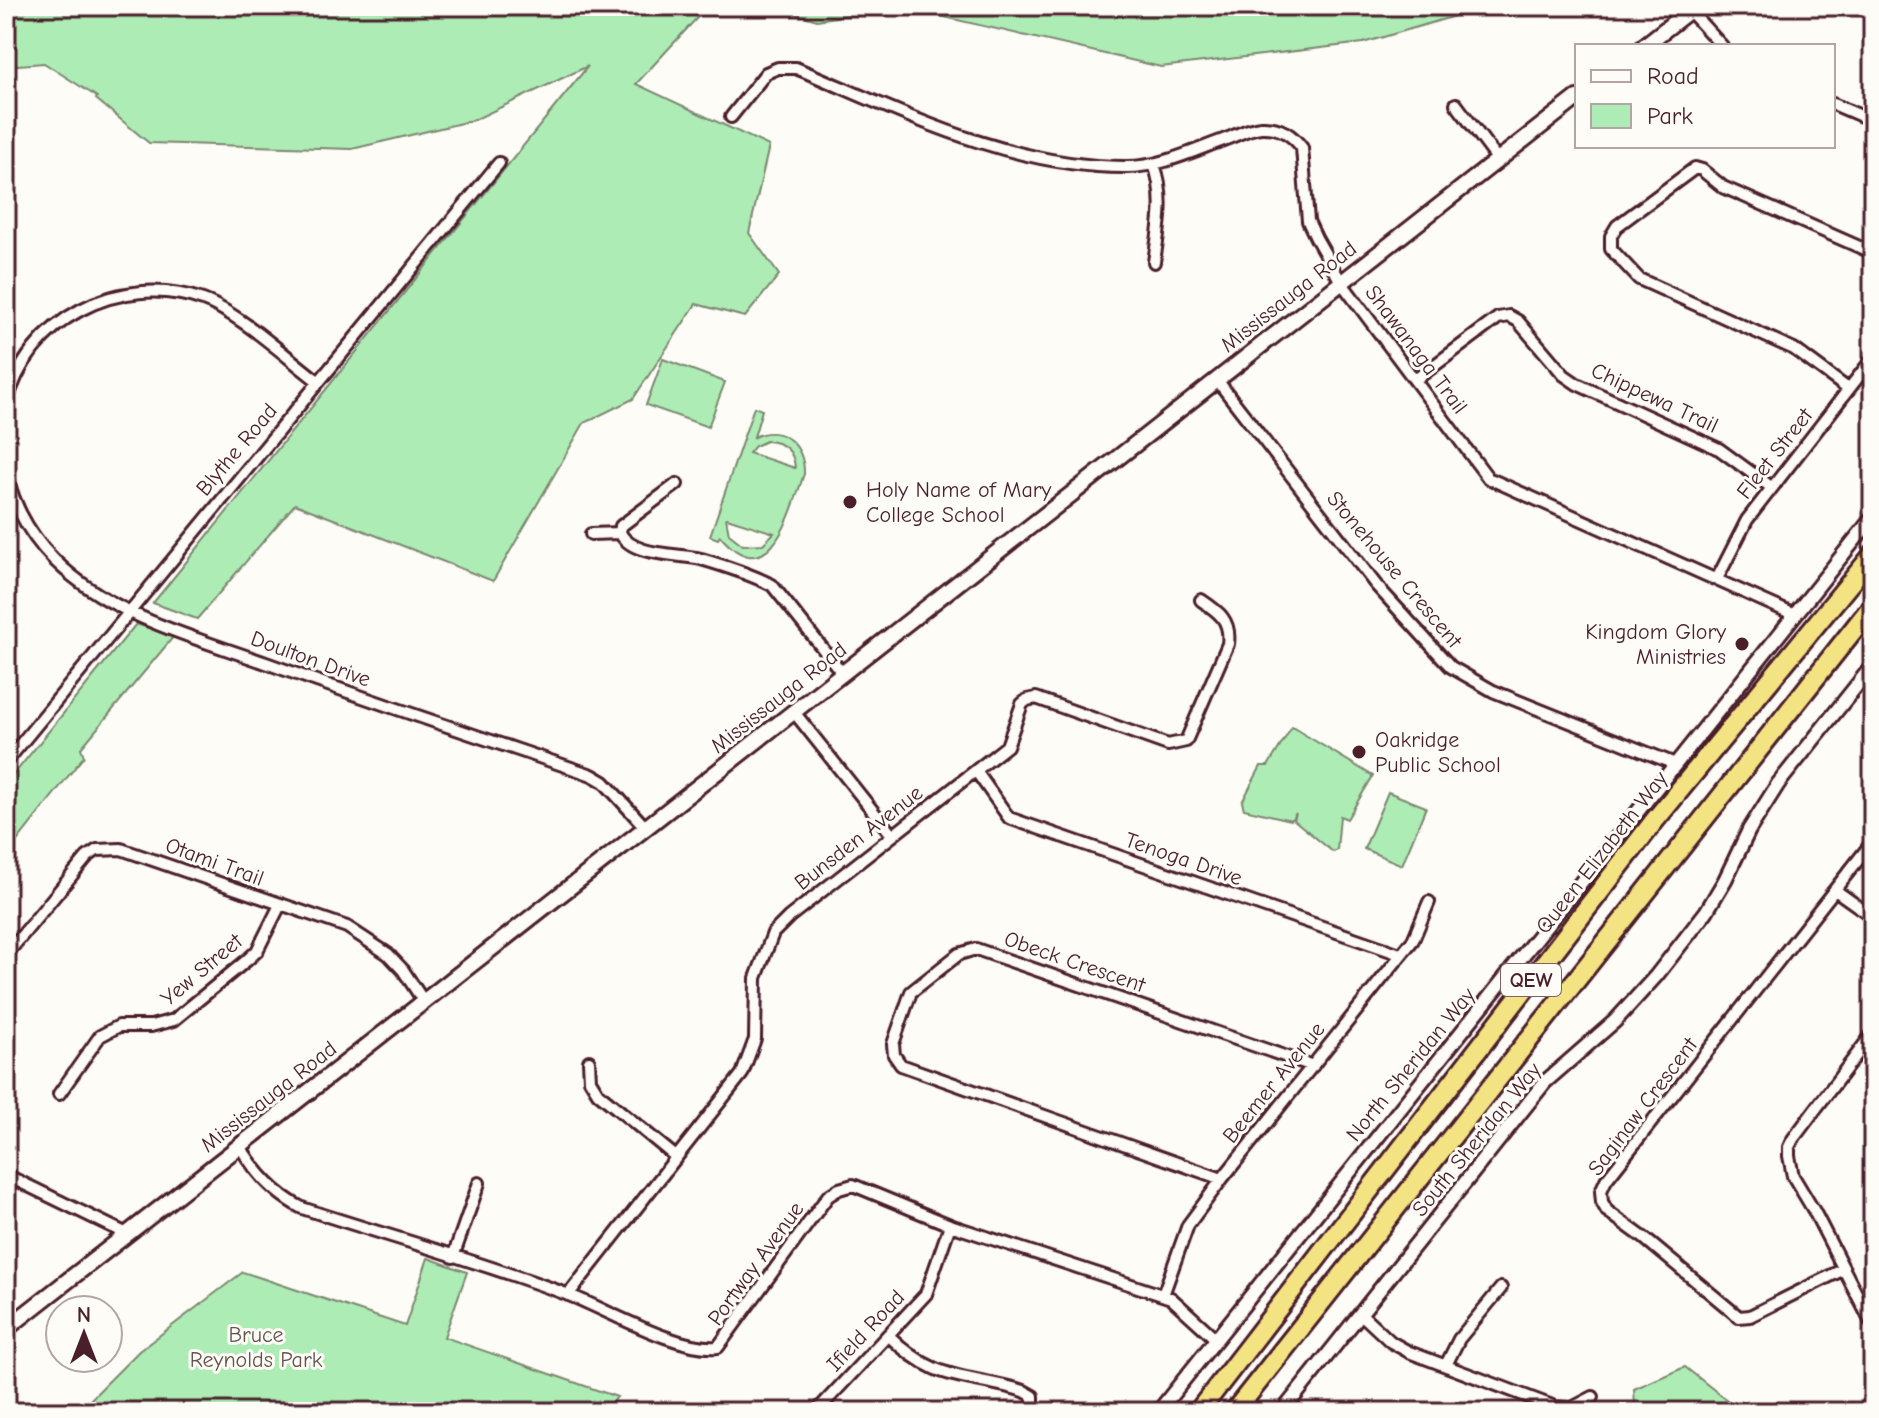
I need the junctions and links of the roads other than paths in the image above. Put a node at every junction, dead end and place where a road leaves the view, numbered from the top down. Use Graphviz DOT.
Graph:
graph roads {
  1 [pos="1692,8"];
  2 [pos="1647,44"];
  3 [pos="1720,44"];
  4 [pos="1575,100"];
  5 [pos="1456,104"];
  6 [pos="1835,105"];
  7 [pos="731,117"];
  8 [pos="1873,121"];
  9 [pos="1498,160"];
  10 [pos="499,163"];
  11 [pos="1154,164"];
  12 [pos="1873,253"];
  13 [pos="1154,262"];
  14 [pos="1341,282"];
  15 [pos="1873,358"];
  16 [pos="1217,380"];
  17 [pos="1415,380"];
  18 [pos="318,381"];
  19 [pos="1848,389"];
  20 [pos="7,393"];
  21 [pos="6,406"];
  22 [pos="6,472"];
  23 [pos="677,484"];
  24 [pos="1771,487"];
  25 [pos="1873,517"];
  26 [pos="620,533"];
  27 [pos="591,534"];
  28 [pos="1873,555"];
  29 [pos="1717,579"];
  30 [pos="1201,600"];
  31 [pos="1873,605"];
  32 [pos="127,612"];
  33 [pos="1795,615"];
  34 [pos="1873,665"];
  35 [pos="843,674"];
  36 [pos="794,712"];
  37 [pos="6,762"];
  38 [pos="1675,764"];
  39 [pos="976,771"];
  40 [pos="646,828"];
  41 [pos="892,835"];
  42 [pos="1873,841"];
  43 [pos="1835,890"];
  44 [pos="1429,902"];
  45 [pos="280,905"];
  46 [pos="1873,917"];
  47 [pos="1400,954"];
  48 [pos="6,955"];
  49 [pos="424,1002"];
  50 [pos="1873,1033"];
  51 [pos="589,1061"];
  52 [pos="1313,1066"];
  53 [pos="59,1094"];
  54 [pos="240,1146"];
  55 [pos="676,1157"];
  56 [pos="6,1175"];
  57 [pos="1222,1179"];
  58 [pos="479,1183"];
  59 [pos="950,1225"];
  60 [pos="127,1234"];
  61 [pos="453,1257"];
  62 [pos="1844,1269"];
  63 [pos="1501,1288"];
  64 [pos="568,1295"];
  65 [pos="1163,1295"];
  66 [pos="1361,1314"];
  67 [pos="1873,1326"];
  68 [pos="6,1329"];
  69 [pos="888,1335"];
  70 [pos="1216,1339"];
  71 [pos="1446,1365"];
  72 [pos="1593,1397"];
  73 [pos="816,1412"];
  74 [pos="1033,1412"];
  75 [pos="1158,1412"];
  76 [pos="1198,1412"];
  77 [pos="1234,1412"];
  78 [pos="1282,1412"];
  1 -- 2 [label="main road"];
  1 -- 3 [label="street"];
  4 -- 9 [label="main road, Mississauga Road"];
  5 -- 9 [label="street"];
  6 -- 8 [label="street"];
  7 -- 11 [label="street, Shawanaga Trail"];
  9 -- 14 [label="main road, Mississauga Road"];
  10 -- 18 [label="street, Blythe Road"];
  11 -- 13 [label="street"];
  11 -- 14 [label="street, Shawanaga Trail"];
  12 -- 19 [label="street"];
  14 -- 16 [label="main road, Mississauga Road"];
  14 -- 17 [label="street, Shawanaga Trail"];
  15 -- 19 [label="street, Fleet Street"];
  16 -- 35 [label="main road, Mississauga Road"];
  16 -- 38 [label="street, Stonehouse Crescent"];
  17 -- 24 [label="street, Chippewa Trail"];
  17 -- 29 [label="street, Shawanaga Trail"];
  18 -- 20 [label="street"];
  18 -- 32 [label="street, Blythe Road"];
  19 -- 24 [label="street, Fleet Street"];
  20 -- 21 [label="street"];
  22 -- 32 [label="street, Doulton Drive"];
  23 -- 26 [label="street"];
  24 -- 29 [label="street, Fleet Street"];
  25 -- 33 [label="street, North Sheridan Way"];
  26 -- 27 [label="street"];
  26 -- 35 [label="street"];
  28 -- 76 [label="highway, Queen Elizabeth Way / QEW"];
  29 -- 33 [label="street, Shawanaga Trail"];
  30 -- 39 [label="street, Bunsden Avenue"];
  31 -- 77 [label="highway, QEW"];
  32 -- 37 [label="street, Blythe Road"];
  32 -- 40 [label="street, Doulton Drive"];
  33 -- 38 [label="street, North Sheridan Way"];
  34 -- 66 [label="street, South Sheridan Way"];
  35 -- 36 [label="main road, Mississauga Road"];
  36 -- 40 [label="main road, Mississauga Road"];
  36 -- 41 [label="street"];
  38 -- 70 [label="street, North Sheridan Way"];
  39 -- 41 [label="street, Bunsden Avenue"];
  39 -- 47 [label="street, Tenoga Drive"];
  40 -- 49 [label="main road, Mississauga Road"];
  41 -- 55 [label="street, Bunsden Avenue"];
  42 -- 43 [label="street, Saginaw Crescent"];
  43 -- 46 [label="street"];
  43 -- 62 [label="street, Saginaw Crescent"];
  44 -- 47 [label="street, Beemer Avenue"];
  45 -- 48 [label="street, Otami Trail"];
  45 -- 49 [label="street, Otami Trail"];
  45 -- 53 [label="street, Yew Street"];
  47 -- 52 [label="street, Beemer Avenue"];
  49 -- 54 [label="main road, Mississauga Road"];
  50 -- 62 [label="street"];
  51 -- 55 [label="street"];
  52 -- 57 [label="street, Beemer Avenue"];
  52 -- 57 [label="street, Obeck Crescent"];
  54 -- 60 [label="main road, Mississauga Road"];
  54 -- 61 [label="street, Portway Avenue"];
  55 -- 64 [label="street, Bunsden Avenue"];
  56 -- 60 [label="street"];
  57 -- 65 [label="street, Beemer Avenue"];
  58 -- 61 [label="street"];
  59 -- 64 [label="street, Portway Avenue"];
  59 -- 65 [label="street, Portway Avenue"];
  59 -- 69 [label="street, Ifield Road"];
  60 -- 68 [label="main road, Mississauga Road"];
  61 -- 64 [label="street, Portway Avenue"];
  62 -- 67 [label="street"];
  63 -- 71 [label="street"];
  65 -- 70 [label="street, Portway Avenue"];
  66 -- 71 [label="street"];
  66 -- 78 [label="street, South Sheridan Way"];
  69 -- 73 [label="street, Ifield Road"];
  69 -- 74 [label="street"];
  70 -- 75 [label="street, North Sheridan Way"];
  71 -- 72 [label="street"];
}
